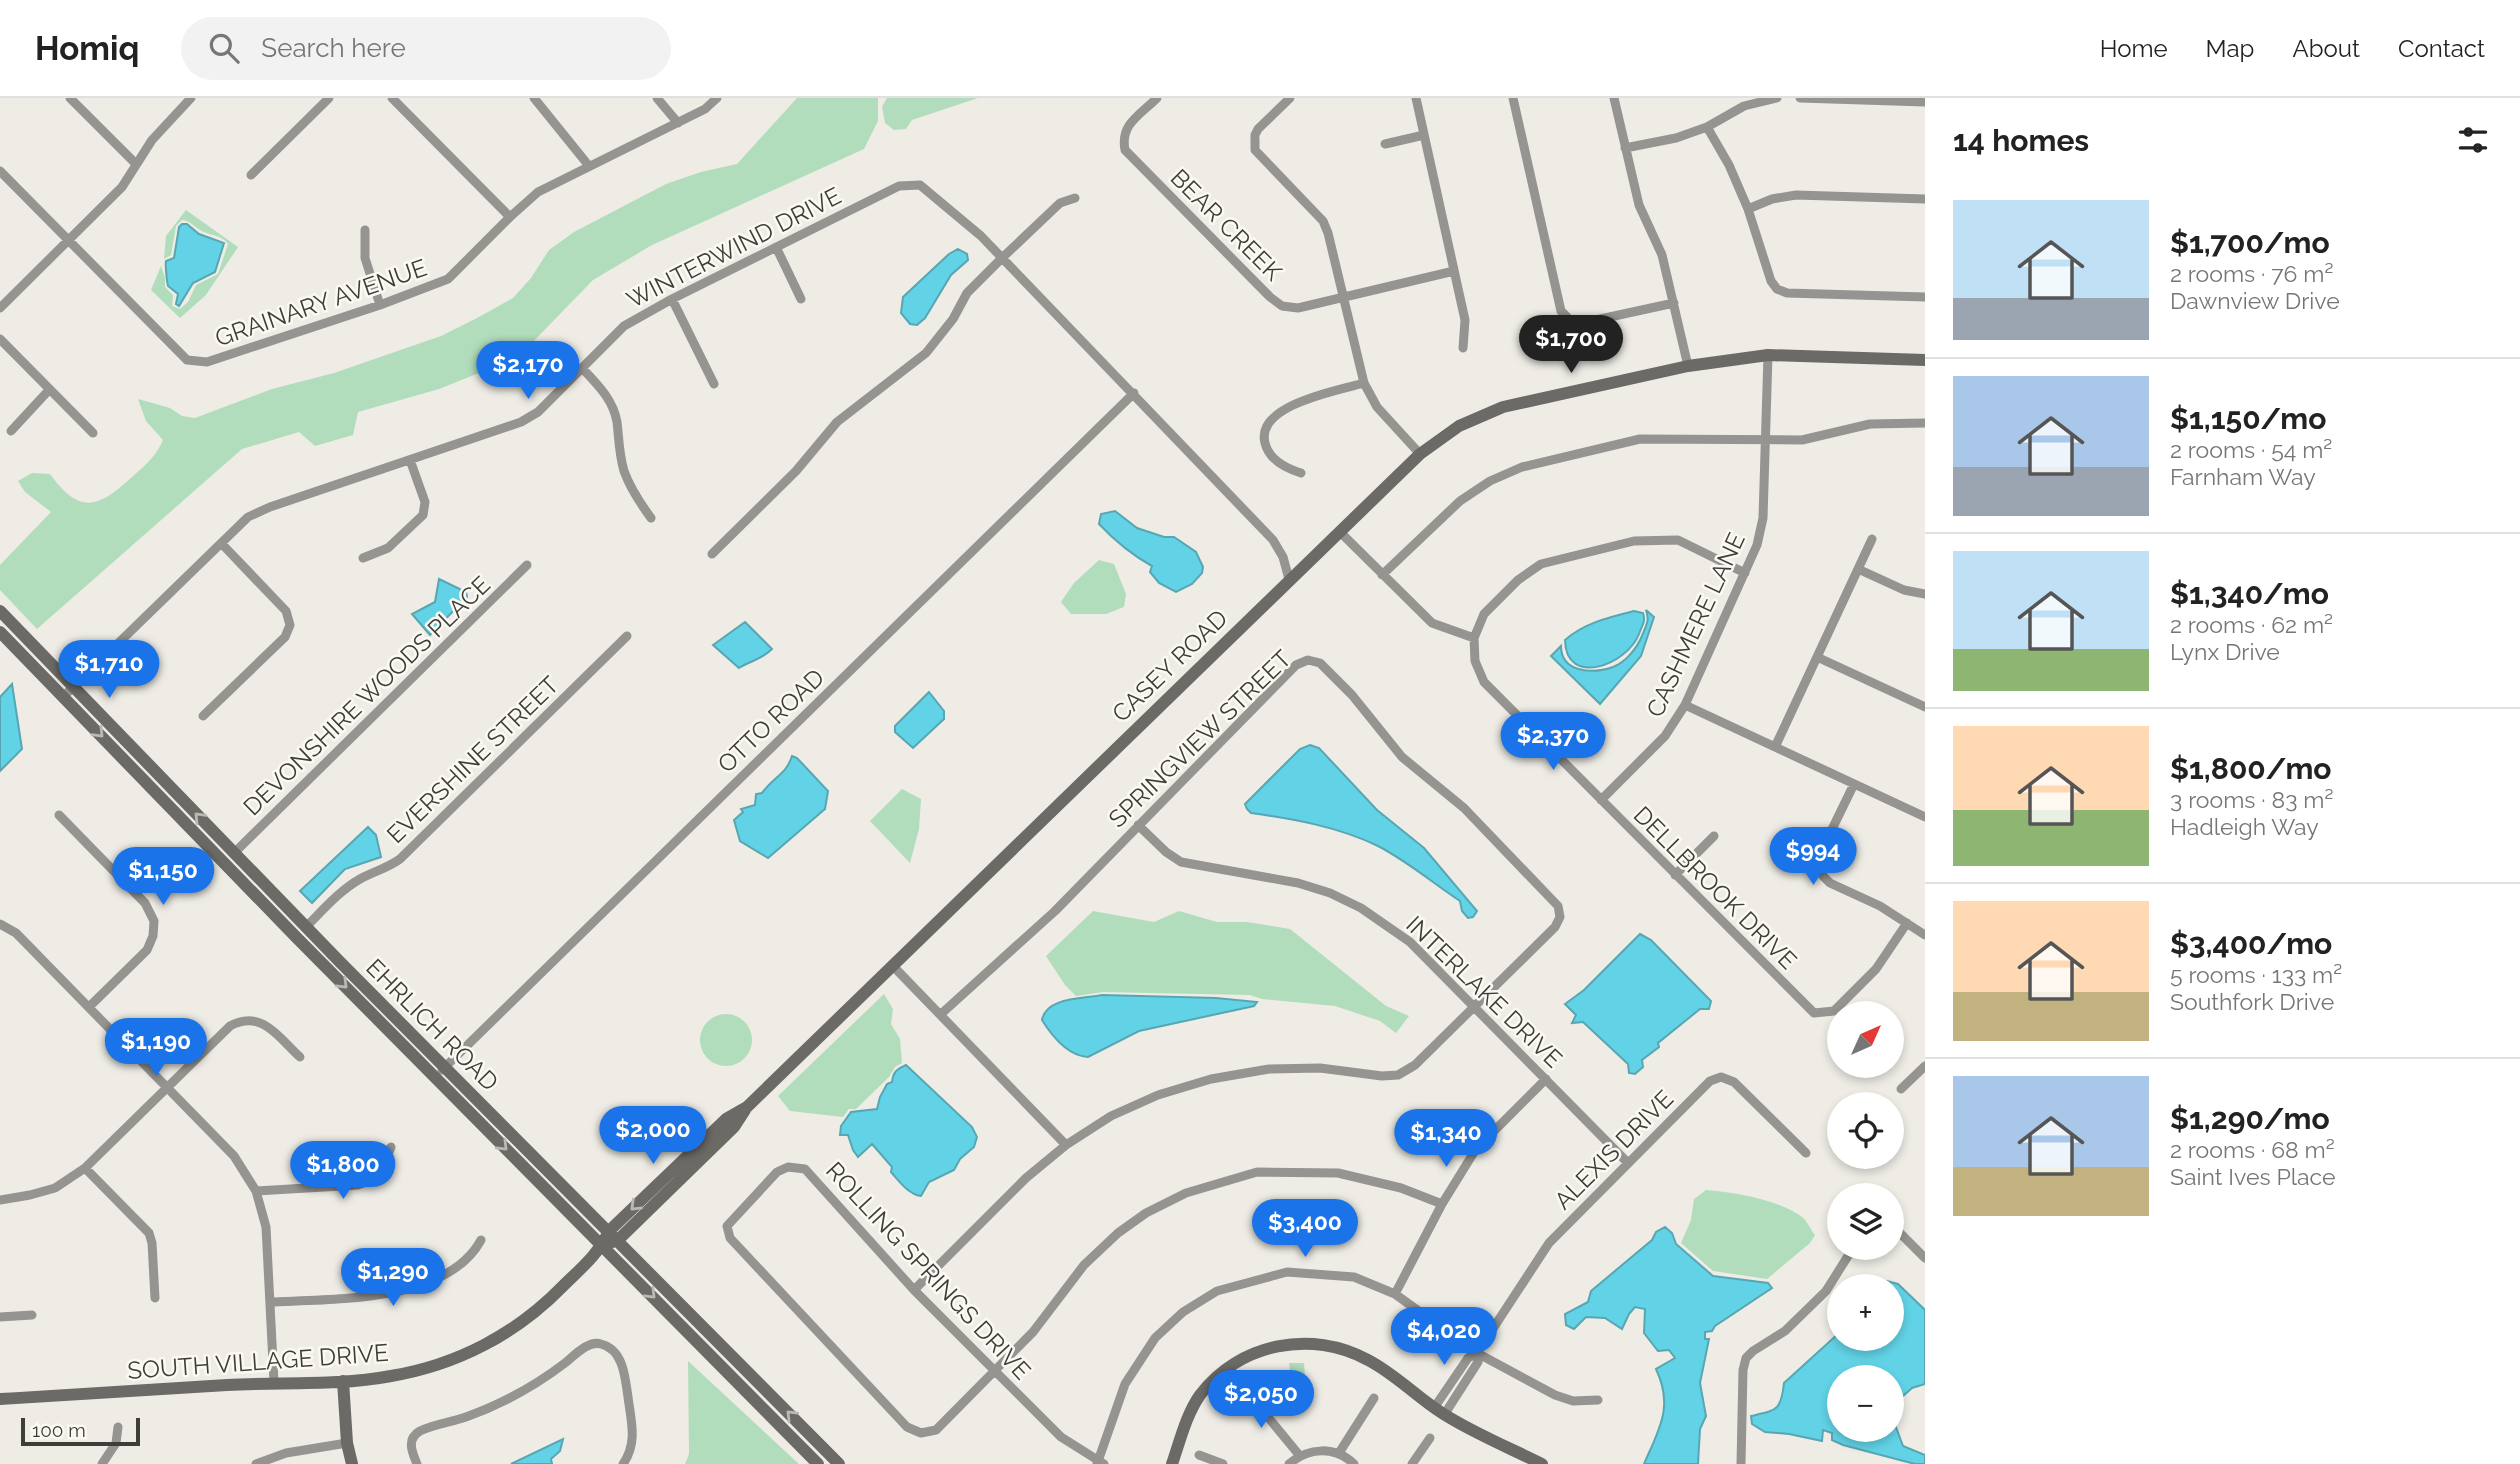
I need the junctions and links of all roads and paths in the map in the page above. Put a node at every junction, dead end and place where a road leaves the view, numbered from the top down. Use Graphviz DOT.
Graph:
graph roads {
  1 [pos="70,98"];
  2 [pos="191,98"];
  3 [pos="328,98"];
  4 [pos="392,98"];
  5 [pos="534,98"];
  6 [pos="657,98"];
  7 [pos="716,98"];
  8 [pos="1157,98"];
  9 [pos="1290,98"];
  10 [pos="1416,98"];
  11 [pos="1513,98"];
  12 [pos="1614,98"];
  13 [pos="1777,98"];
  14 [pos="1800,98"];
  15 [pos="1925,102"];
  16 [pos="678,123"];
  17 [pos="1707,127"];
  18 [pos="1424,135"];
  19 [pos="1385,144"];
  20 [pos="1625,148"];
  21 [pos="136,164"];
  22 [pos="589,166"];
  23 [pos="0,171"];
  24 [pos="251,175"];
  25 [pos="1075,198"];
  26 [pos="1925,199"];
  27 [pos="1748,209"];
  28 [pos="510,217"];
  29 [pos="365,230"];
  30 [pos="68,240"];
  31 [pos="776,247"];
  32 [pos="1002,258"];
  33 [pos="1454,271"];
  34 [pos="1343,296"];
  35 [pos="1925,297"];
  36 [pos="672,299"];
  37 [pos="801,299"];
  38 [pos="1674,303"];
  39 [pos="380,305"];
  40 [pos="0,308"];
  41 [pos="0,339"];
  42 [pos="1463,348"];
  43 [pos="1768,355"];
  44 [pos="1925,360"];
  45 [pos="1688,366"];
  46 [pos="582,368"];
  47 [pos="1364,383"];
  48 [pos="714,384"];
  49 [pos="49,390"];
  50 [pos="1134,393"];
  51 [pos="1925,422"];
  52 [pos="11,432"];
  53 [pos="93,433"];
  54 [pos="1766,439"];
  55 [pos="1420,454"];
  56 [pos="410,460"];
  57 [pos="1301,473"];
  58 [pos="650,518"];
  59 [pos="1339,531"];
  60 [pos="1872,539"];
  61 [pos="221,543"];
  62 [pos="712,554"];
  63 [pos="363,558"];
  64 [pos="527,565"];
  65 [pos="1858,569"];
  66 [pos="1745,573"];
  67 [pos="1382,575"];
  68 [pos="1289,579"];
  69 [pos="1925,594"];
  70 [pos="0,611"];
  71 [pos="0,632"];
  72 [pos="627,636"];
  73 [pos="1474,638"];
  74 [pos="1817,657"];
  75 [pos="73,686"];
  76 [pos="64,696"];
  77 [pos="1685,705"];
  78 [pos="1925,707"];
  79 [pos="203,716"];
  80 [pos="1775,747"];
  81 [pos="1854,784"];
  82 [pos="1601,800"];
  83 [pos="59,815"];
  84 [pos="1925,817"];
  85 [pos="1138,825"];
  86 [pos="1714,836"];
  87 [pos="234,853"];
  88 [pos="1675,875"];
  89 [pos="263,904"];
  90 [pos="1908,923"];
  91 [pos="0,924"];
  92 [pos="306,927"];
  93 [pos="1925,935"];
  94 [pos="339,961"];
  95 [pos="893,967"];
  96 [pos="1474,1006"];
  97 [pos="89,1007"];
  98 [pos="941,1014"];
  99 [pos="300,1058"];
  100 [pos="1925,1066"];
  101 [pos="440,1073"];
  102 [pos="1546,1079"];
  103 [pos="168,1087"];
  104 [pos="1901,1088"];
  105 [pos="1066,1145"];
  106 [pos="390,1147"];
  107 [pos="1806,1153"];
  108 [pos="1628,1163"];
  109 [pos="85,1168"];
  110 [pos="256,1191"];
  111 [pos="0,1200"];
  112 [pos="1442,1204"];
  113 [pos="614,1236"];
  114 [pos="1904,1237"];
  115 [pos="481,1240"];
  116 [pos="603,1246"];
  117 [pos="1925,1258"];
  118 [pos="1846,1260"];
  119 [pos="914,1290"];
  120 [pos="1395,1294"];
  121 [pos="155,1298"];
  122 [pos="270,1302"];
  123 [pos="32,1315"];
  124 [pos="0,1317"];
  125 [pos="1477,1353"];
  126 [pos="994,1371"];
  127 [pos="343,1381"];
  128 [pos="274,1382"];
  129 [pos="1244,1388"];
  130 [pos="1374,1398"];
  131 [pos="0,1399"];
  132 [pos="1598,1399"];
  133 [pos="1439,1411"];
  134 [pos="118,1427"];
  135 [pos="1430,1438"];
  136 [pos="347,1443"];
  137 [pos="1339,1453"];
  138 [pos="1199,1455"];
  139 [pos="1300,1456"];
  140 [pos="1100,1463"];
  141 [pos="102,1464"];
  142 [pos="256,1464"];
  143 [pos="352,1464"];
  144 [pos="417,1464"];
  145 [pos="623,1464"];
  146 [pos="818,1464"];
  147 [pos="839,1464"];
  148 [pos="1172,1464"];
  149 [pos="1223,1464"];
  150 [pos="1289,1464"];
  151 [pos="1354,1464"];
  152 [pos="1412,1464"];
  153 [pos="1542,1464"];
  154 [pos="1741,1464"];
  1 -- 21 [label="street"];
  2 -- 21 [label="street"];
  3 -- 24 [label="street"];
  4 -- 28 [label="street"];
  5 -- 22 [label="street"];
  6 -- 16 [label="street"];
  7 -- 16 [label="street, GRAINARY AVENUE"];
  8 -- 34 [label="street, BEAR CREEK"];
  9 -- 34 [label="street"];
  10 -- 18 [label="street"];
  11 -- 38 [label="street"];
  12 -- 20 [label="street"];
  13 -- 17 [label="street"];
  14 -- 15 [label="street"];
  16 -- 22 [label="street, GRAINARY AVENUE"];
  17 -- 20 [label="street"];
  17 -- 27 [label="street"];
  18 -- 19 [label="street"];
  18 -- 33 [label="street"];
  20 -- 38 [label="street"];
  21 -- 30 [label="street"];
  22 -- 28 [label="street, GRAINARY AVENUE"];
  23 -- 30 [label="street, GRAINARY AVENUE"];
  25 -- 32 [label="street"];
  26 -- 27 [label="street"];
  27 -- 35 [label="street"];
  28 -- 39 [label="street, GRAINARY AVENUE"];
  29 -- 39 [label="street"];
  30 -- 39 [label="street, GRAINARY AVENUE"];
  30 -- 40 [label="street"];
  31 -- 32 [label="street, WINTERWIND DRIVE"];
  31 -- 36 [label="street, WINTERWIND DRIVE"];
  31 -- 37 [label="street"];
  32 -- 50 [label="street"];
  32 -- 62 [label="street"];
  33 -- 34 [label="street, BEAR CREEK"];
  33 -- 42 [label="street"];
  34 -- 47 [label="street"];
  36 -- 46 [label="street, WINTERWIND DRIVE"];
  36 -- 48 [label="street"];
  38 -- 45 [label="street"];
  41 -- 49 [label="street"];
  43 -- 44 [label="street, CASEY ROAD"];
  43 -- 45 [label="street, CASEY ROAD"];
  43 -- 54 [label="street, CASHMERE LANE"];
  45 -- 55 [label="street, CASEY ROAD"];
  46 -- 56 [label="street, WINTERWIND DRIVE"];
  46 -- 58 [label="street"];
  47 -- 55 [label="street"];
  47 -- 57 [label="street"];
  49 -- 52 [label="street"];
  49 -- 53 [label="street"];
  50 -- 68 [label="street"];
  50 -- 101 [label="street, OTTO ROAD"];
  51 -- 54 [label="street"];
  54 -- 66 [label="street, CASHMERE LANE"];
  54 -- 67 [label="street"];
  55 -- 59 [label="street, CASEY ROAD"];
  56 -- 61 [label="street, WINTERWIND DRIVE"];
  56 -- 63 [label="street"];
  59 -- 67 [label="street"];
  59 -- 68 [label="street, CASEY ROAD"];
  60 -- 65 [label="street"];
  61 -- 75 [label="street, WINTERWIND DRIVE"];
  61 -- 79 [label="street"];
  64 -- 87 [label="street, DEVONSHIRE WOODS PLACE"];
  65 -- 69 [label="street"];
  65 -- 74 [label="street"];
  66 -- 73 [label="street"];
  66 -- 77 [label="street, CASHMERE LANE"];
  67 -- 73 [label="street"];
  68 -- 95 [label="street, CASEY ROAD"];
  70 -- 75 [label="street, EHRLICH ROAD"];
  71 -- 76 [label="street, EHRLICH ROAD"];
  72 -- 92 [label="street, EVERSHINE STREET"];
  73 -- 82 [label="street, DELLBROOK DRIVE"];
  74 -- 78 [label="street"];
  74 -- 80 [label="street"];
  75 -- 76 [label="street, WINTERWIND DRIVE"];
  87 -- 75 [label="street, EHRLICH ROAD, one-way"];
  76 -- 89 [label="street, EHRLICH ROAD, one-way"];
  77 -- 80 [label="street"];
  77 -- 82 [label="street, CASHMERE LANE"];
  80 -- 81 [label="street"];
  81 -- 84 [label="street"];
  81 -- 90 [label="street"];
  82 -- 88 [label="street, DELLBROOK DRIVE"];
  83 -- 97 [label="street"];
  85 -- 96 [label="street, INTERLAKE DRIVE"];
  85 -- 96 [label="street, SPRINGVIEW STREET"];
  85 -- 98 [label="street, SPRINGVIEW STREET"];
  86 -- 88 [label="street"];
  87 -- 92 [label="street, EHRLICH ROAD"];
  88 -- 90 [label="street, DELLBROOK DRIVE"];
  89 -- 94 [label="street"];
  89 -- 101 [label="street, EHRLICH ROAD, one-way"];
  90 -- 93 [label="street"];
  91 -- 97 [label="street"];
  92 -- 94 [label="street, EHRLICH ROAD"];
  94 -- 101 [label="street, EHRLICH ROAD"];
  95 -- 98 [label="street"];
  95 -- 113 [label="street, CASEY ROAD"];
  96 -- 102 [label="street, INTERLAKE DRIVE"];
  96 -- 105 [label="street"];
  97 -- 103 [label="street"];
  98 -- 105 [label="street"];
  99 -- 103 [label="street"];
  100 -- 104 [label="street"];
  101 -- 113 [label="street, EHRLICH ROAD"];
  101 -- 116 [label="street, EHRLICH ROAD, one-way"];
  102 -- 108 [label="street, INTERLAKE DRIVE"];
  102 -- 112 [label="street"];
  103 -- 109 [label="street"];
  103 -- 110 [label="street"];
  105 -- 119 [label="street"];
  106 -- 110 [label="street"];
  107 -- 108 [label="street, ALEXIS DRIVE"];
  108 -- 125 [label="street, ALEXIS DRIVE"];
  109 -- 111 [label="street"];
  109 -- 121 [label="street"];
  110 -- 122 [label="street"];
  112 -- 120 [label="street"];
  112 -- 126 [label="street"];
  113 -- 116 [label="street, CASEY ROAD"];
  147 -- 113 [label="street, EHRLICH ROAD, one-way"];
  114 -- 117 [label="street"];
  115 -- 122 [label="street"];
  116 -- 127 [label="street, SOUTH VILLAGE DRIVE"];
  116 -- 146 [label="street, EHRLICH ROAD, one-way"];
  118 -- 154 [label="street"];
  119 -- 126 [label="street, ROLLING SPRINGS DRIVE"];
  119 -- 126 [label="street, ROLLING SPRINGS DRIVE"];
  120 -- 125 [label="street"];
  120 -- 140 [label="street"];
  122 -- 128 [label="street"];
  123 -- 124 [label="street"];
  125 -- 132 [label="street"];
  125 -- 133 [label="street, ALEXIS DRIVE"];
  126 -- 140 [label="street, ROLLING SPRINGS DRIVE"];
  127 -- 128 [label="street, SOUTH VILLAGE DRIVE"];
  127 -- 136 [label="street"];
  128 -- 131 [label="street, SOUTH VILLAGE DRIVE"];
  129 -- 139 [label="street"];
  130 -- 137 [label="street"];
  133 -- 148 [label="street"];
  133 -- 153 [label="street"];
  134 -- 141 [label="street"];
  135 -- 152 [label="street"];
  136 -- 142 [label="street"];
  136 -- 143 [label="street"];
  137 -- 139 [label="street"];
  137 -- 151 [label="street"];
  138 -- 149 [label="street"];
  139 -- 150 [label="street"];
  144 -- 145 [label="street"];
}
